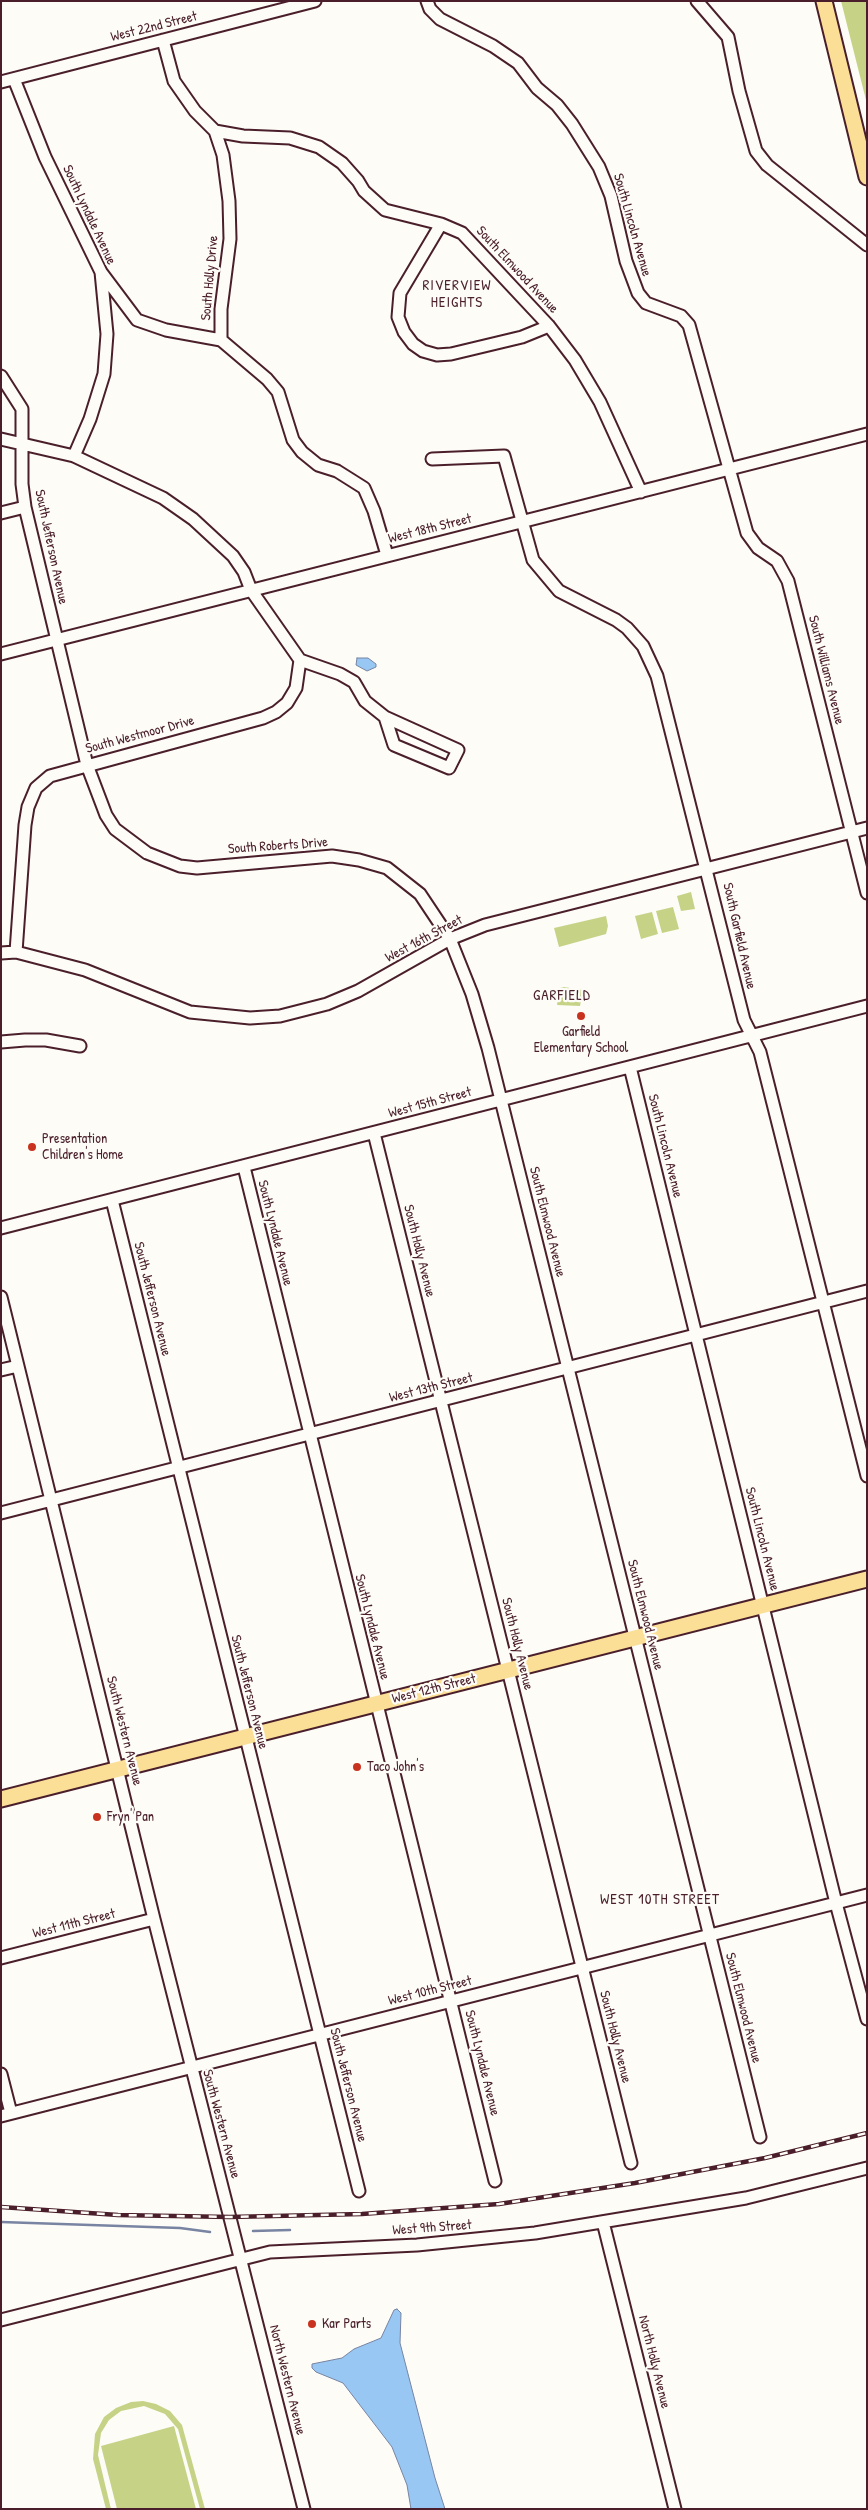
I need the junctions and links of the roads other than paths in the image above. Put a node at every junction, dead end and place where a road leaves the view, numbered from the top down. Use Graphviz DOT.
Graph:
graph roads {
  1 [pos="315,1"];
  2 [pos="428,1"];
  3 [pos="697,1"];
  4 [pos="824,1"];
  5 [pos="162,40"];
  6 [pos="14,78"];
  7 [pos="1,82"];
  8 [pos="215,131"];
  9 [pos="867,177"];
  10 [pos="441,224"];
  11 [pos="867,245"];
  12 [pos="101,272"];
  13 [pos="549,326"];
  14 [pos="220,340"];
  15 [pos="1,376"];
  16 [pos="867,434"];
  17 [pos="1,438"];
  18 [pos="22,443"];
  19 [pos="74,456"];
  20 [pos="432,459"];
  21 [pos="728,470"];
  22 [pos="641,492"];
  23 [pos="25,507"];
  24 [pos="1,513"];
  25 [pos="521,521"];
  26 [pos="387,555"];
  27 [pos="251,590"];
  28 [pos="56,640"];
  29 [pos="1,654"];
  30 [pos="300,660"];
  31 [pos="385,717"];
  32 [pos="87,765"];
  33 [pos="867,828"];
  34 [pos="852,832"];
  35 [pos="707,868"];
  36 [pos="867,893"];
  37 [pos="450,939"];
  38 [pos="16,952"];
  39 [pos="1,953"];
  40 [pos="867,1006"];
  41 [pos="751,1036"];
  42 [pos="1,1042"];
  43 [pos="80,1046"];
  44 [pos="630,1067"];
  45 [pos="501,1100"];
  46 [pos="374,1133"];
  47 [pos="244,1167"];
  48 [pos="112,1200"];
  49 [pos="1,1228"];
  50 [pos="867,1291"];
  51 [pos="1,1297"];
  52 [pos="823,1303"];
  53 [pos="696,1335"];
  54 [pos="18,1366"];
  55 [pos="568,1368"];
  56 [pos="1,1370"];
  57 [pos="441,1402"];
  58 [pos="309,1434"];
  59 [pos="178,1468"];
  60 [pos="867,1476"];
  61 [pos="52,1500"];
  62 [pos="1,1513"];
  63 [pos="867,1578"];
  64 [pos="763,1605"];
  65 [pos="636,1638"];
  66 [pos="508,1670"];
  67 [pos="375,1704"];
  68 [pos="244,1737"];
  69 [pos="118,1769"];
  70 [pos="1,1800"];
  71 [pos="867,1895"];
  72 [pos="836,1903"];
  73 [pos="154,1919"];
  74 [pos="709,1935"];
  75 [pos="1,1958"];
  76 [pos="582,1968"];
  77 [pos="452,2001"];
  78 [pos="867,2019"];
  79 [pos="320,2035"];
  80 [pos="191,2068"];
  81 [pos="1,2074"];
  82 [pos="6,2115"];
  83 [pos="760,2137"];
  84 [pos="631,2163"];
  85 [pos="867,2168"];
  86 [pos="495,2181"];
  87 [pos="359,2190"];
  88 [pos="603,2222"];
  89 [pos="240,2259"];
  90 [pos="1,2320"];
  91 [pos="304,2509"];
  92 [pos="676,2509"];
  1 -- 5 [label="street, West 22nd Street"];
  2 -- 21 [label="street, South Lincoln Avenue"];
  3 -- 11 [label="street"];
  4 -- 9 [label="main road"];
  5 -- 6 [label="street, West 22nd Street"];
  5 -- 8 [label="street, South Holly Drive"];
  6 -- 7 [label="street, West 22nd Street"];
  6 -- 12 [label="street, South Lyndale Avenue"];
  8 -- 10 [label="street, South Elmwood Avenue"];
  8 -- 14 [label="street, South Holly Drive"];
  10 -- 13 [label="street, South Elmwood Avenue"];
  10 -- 13 [label="street"];
  12 -- 14 [label="street"];
  12 -- 19 [label="street, South Lyndale Avenue"];
  13 -- 22 [label="street, South Elmwood Avenue"];
  14 -- 26 [label="street, South Holly Drive"];
  15 -- 18 [label="street, South Jefferson Avenue"];
  16 -- 21 [label="street, West 18th Street"];
  17 -- 18 [label="street"];
  18 -- 19 [label="street"];
  18 -- 23 [label="street, South Jefferson Avenue"];
  19 -- 27 [label="street"];
  20 -- 25 [label="street, South Garfield Avenue"];
  21 -- 22 [label="street, West 18th Street"];
  21 -- 34 [label="street, South Williams Avenue"];
  22 -- 25 [label="street, West 18th Street"];
  23 -- 24 [label="street"];
  23 -- 28 [label="street, South Jefferson Avenue"];
  25 -- 26 [label="street, West 18th Street"];
  25 -- 35 [label="street, South Garfield Avenue"];
  26 -- 27 [label="street, West 18th Street"];
  27 -- 28 [label="street, West 18th Street"];
  27 -- 30 [label="street"];
  28 -- 29 [label="street, West 18th Street"];
  28 -- 32 [label="street, South Roberts Drive"];
  30 -- 31 [label="street"];
  30 -- 32 [label="street, South Westmoor Drive"];
  31 -- 31 [label="street"];
  32 -- 37 [label="street, South Roberts Drive"];
  32 -- 38 [label="street, South Westmoor Drive"];
  33 -- 34 [label="street, West 16th Street"];
  34 -- 35 [label="street, West 16th Street"];
  34 -- 36 [label="street, South Williams Avenue"];
  35 -- 37 [label="street, West 16th Street"];
  35 -- 41 [label="street, South Garfield Avenue"];
  37 -- 38 [label="street, West 16th Street"];
  37 -- 45 [label="street, South Roberts Drive"];
  38 -- 39 [label="street, West 16th Street"];
  40 -- 41 [label="street, West 15th Street"];
  41 -- 44 [label="street, West 15th Street"];
  41 -- 52 [label="street, South Garfield Avenue"];
  42 -- 43 [label="street"];
  44 -- 45 [label="street, West 15th Street"];
  44 -- 53 [label="street, South Lincoln Avenue"];
  45 -- 46 [label="street, West 15th Street"];
  45 -- 55 [label="street, South Elmwood Avenue"];
  46 -- 47 [label="street, West 15th Street"];
  46 -- 57 [label="street, South Holly Avenue"];
  47 -- 48 [label="street, West 15th Street"];
  47 -- 58 [label="street, South Lyndale Avenue"];
  48 -- 49 [label="street, West 15th Street"];
  48 -- 59 [label="street, South Jefferson Avenue"];
  50 -- 52 [label="street, West 13th Street"];
  51 -- 54 [label="street, South Western Avenue"];
  52 -- 53 [label="street, West 13th Street"];
  52 -- 60 [label="street, South Garfield Avenue"];
  53 -- 55 [label="street, West 13th Street"];
  53 -- 64 [label="street, South Lincoln Avenue"];
  54 -- 56 [label="street"];
  54 -- 61 [label="street, South Western Avenue"];
  55 -- 57 [label="street, West 13th Street"];
  55 -- 65 [label="street, South Elmwood Avenue"];
  57 -- 58 [label="street, West 13th Street"];
  57 -- 66 [label="street, South Holly Avenue"];
  58 -- 59 [label="street, West 13th Street"];
  58 -- 67 [label="street, South Lyndale Avenue"];
  59 -- 61 [label="street, West 13th Street"];
  59 -- 68 [label="street, South Jefferson Avenue"];
  61 -- 62 [label="street, West 13th Street"];
  61 -- 69 [label="street, South Western Avenue"];
  63 -- 64 [label="main road, West 12th Street"];
  64 -- 65 [label="main road, West 12th Street"];
  64 -- 72 [label="street, South Lincoln Avenue"];
  65 -- 66 [label="main road, West 12th Street"];
  65 -- 74 [label="street, South Elmwood Avenue"];
  66 -- 67 [label="main road, West 12th Street"];
  66 -- 76 [label="street, South Holly Avenue"];
  67 -- 68 [label="main road, West 12th Street"];
  67 -- 77 [label="street, South Lyndale Avenue"];
  68 -- 69 [label="main road, West 12th Street"];
  68 -- 79 [label="street, South Jefferson Avenue"];
  69 -- 70 [label="main road, West 12th Street"];
  69 -- 73 [label="street, South Western Avenue"];
  71 -- 72 [label="street, West 10th Street"];
  72 -- 74 [label="street, West 10th Street"];
  72 -- 78 [label="street, South Lincoln Avenue"];
  73 -- 75 [label="street, West 11th Street"];
  73 -- 80 [label="street, South Western Avenue"];
  74 -- 76 [label="street, West 10th Street"];
  74 -- 83 [label="street, South Elmwood Avenue"];
  76 -- 77 [label="street, West 10th Street"];
  76 -- 84 [label="street, South Holly Avenue"];
  77 -- 79 [label="street, West 10th Street"];
  77 -- 86 [label="street, South Lyndale Avenue"];
  79 -- 80 [label="street, West 10th Street"];
  79 -- 87 [label="street, South Jefferson Avenue"];
  80 -- 82 [label="street, West 10th Street"];
  80 -- 89 [label="street, South Western Avenue"];
  81 -- 82 [label="street"];
  85 -- 88 [label="street, West 9th Street"];
  88 -- 89 [label="street, West 9th Street"];
  88 -- 92 [label="street, North Holly Avenue"];
  89 -- 90 [label="street, West 9th Street"];
  89 -- 91 [label="street, North Western Avenue"];
}
